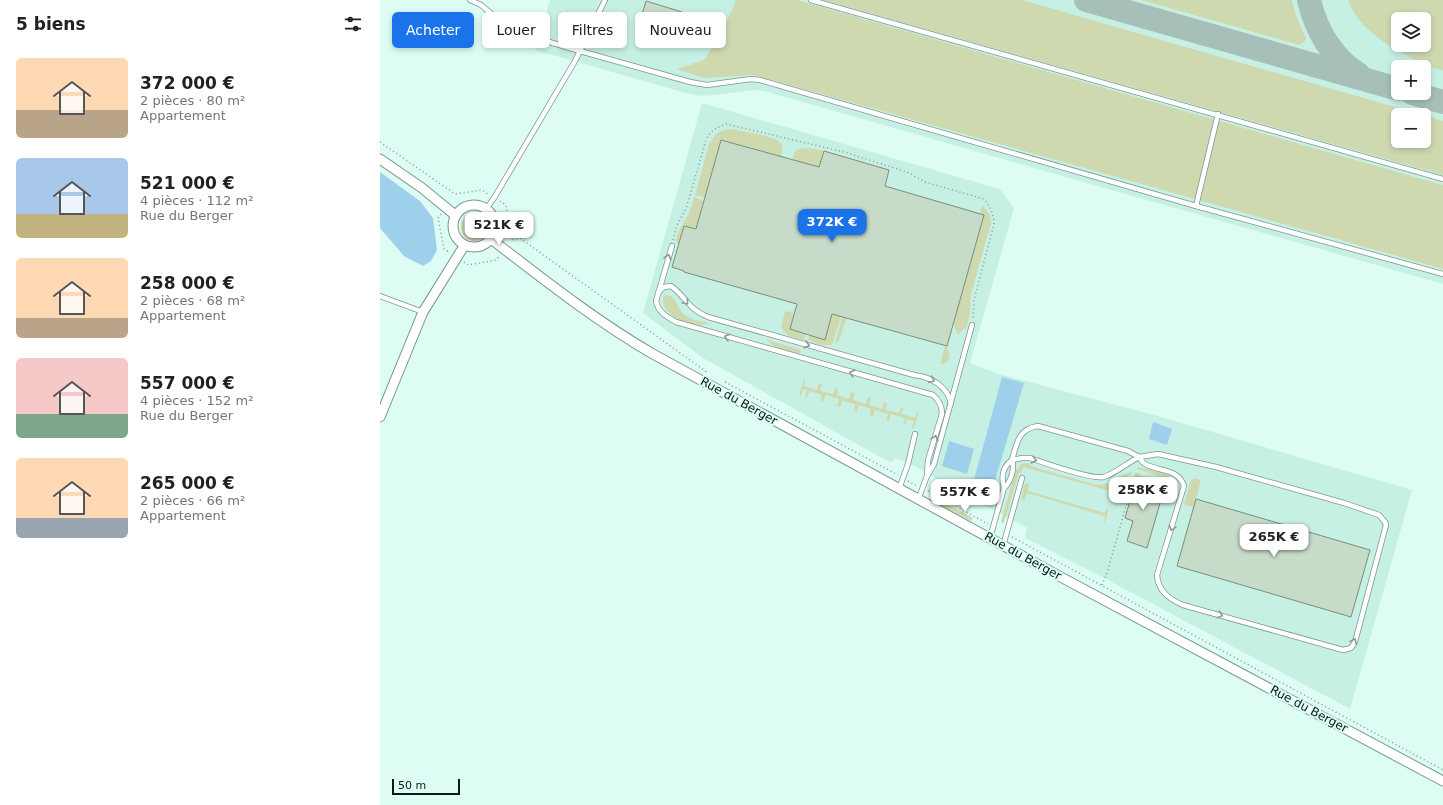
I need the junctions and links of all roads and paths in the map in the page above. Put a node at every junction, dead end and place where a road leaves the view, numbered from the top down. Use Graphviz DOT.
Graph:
graph roads {
  1 [pos="470,0"];
  2 [pos="605,0"];
  3 [pos="811,0"];
  4 [pos="580,51"];
  5 [pos="1218,114"];
  6 [pos="380,142"];
  7 [pos="380,160"];
  8 [pos="1443,179"];
  9 [pos="494,198"];
  10 [pos="1196,206"];
  11 [pos="486,209"];
  12 [pos="455,215"];
  13 [pos="491,239"];
  14 [pos="464,246"];
  15 [pos="672,246"];
  16 [pos="1443,274"];
  17 [pos="657,294"];
  18 [pos="380,296"];
  19 [pos="423,312"];
  20 [pos="972,325"];
  21 [pos="709,374"];
  22 [pos="723,381"];
  23 [pos="950,403"];
  24 [pos="380,416"];
  25 [pos="915,434"];
  26 [pos="1139,457"];
  27 [pos="1012,460"];
  28 [pos="927,476"];
  29 [pos="903,478"];
  30 [pos="1022,478"];
  31 [pos="1004,488"];
  32 [pos="899,489"];
  33 [pos="923,489"];
  34 [pos="1120,493"];
  35 [pos="918,500"];
  36 [pos="974,516"];
  37 [pos="990,538"];
  38 [pos="1021,542"];
  39 [pos="1003,546"];
  40 [pos="1102,585"];
  41 [pos="1443,770"];
  42 [pos="1443,781"];
  1 -- 4 [label="lane"];
  2 -- 4 [label="lane"];
  3 -- 5 [label="lane"];
  4 -- 9 [label="lane"];
  4 -- 10 [label="lane"];
  5 -- 8 [label="lane"];
  5 -- 10 [label="lane"];
  6 -- 9 [label="path"];
  7 -- 12 [label="street"];
  9 -- 11 [label="lane"];
  9 -- 21 [label="path"];
  10 -- 16 [label="lane"];
  11 -- 12 [label="street"];
  11 -- 13 [label="street"];
  12 -- 14 [label="street"];
  13 -- 14 [label="street"];
  13 -- 32 [label="street, Rue du Berger"];
  14 -- 19 [label="street"];
  17 -- 15 [label="lane, one-way"];
  15 -- 20 [label="path"];
  17 -- 23 [label="lane, one-way"];
  28 -- 17 [label="lane, one-way"];
  18 -- 19 [label="lane"];
  19 -- 24 [label="street"];
  20 -- 23 [label="lane"];
  22 -- 29 [label="path"];
  23 -- 28 [label="lane"];
  25 -- 29 [label="lane"];
  26 -- 26 [label="lane, one-way"];
  27 -- 26 [label="lane, one-way"];
  26 -- 27 [label="lane"];
  27 -- 31 [label="lane"];
  27 -- 31 [label="lane"];
  28 -- 33 [label="lane"];
  29 -- 32 [label="lane"];
  29 -- 33 [label="path"];
  30 -- 39 [label="lane"];
  31 -- 37 [label="lane"];
  32 -- 35 [label="street, Rue du Berger"];
  33 -- 35 [label="lane"];
  33 -- 36 [label="path"];
  34 -- 40 [label="path"];
  35 -- 37 [label="street, Rue du Berger"];
  37 -- 39 [label="street, Rue du Berger"];
  38 -- 40 [label="path"];
  39 -- 42 [label="street, Rue du Berger"];
  40 -- 41 [label="path"];
}
